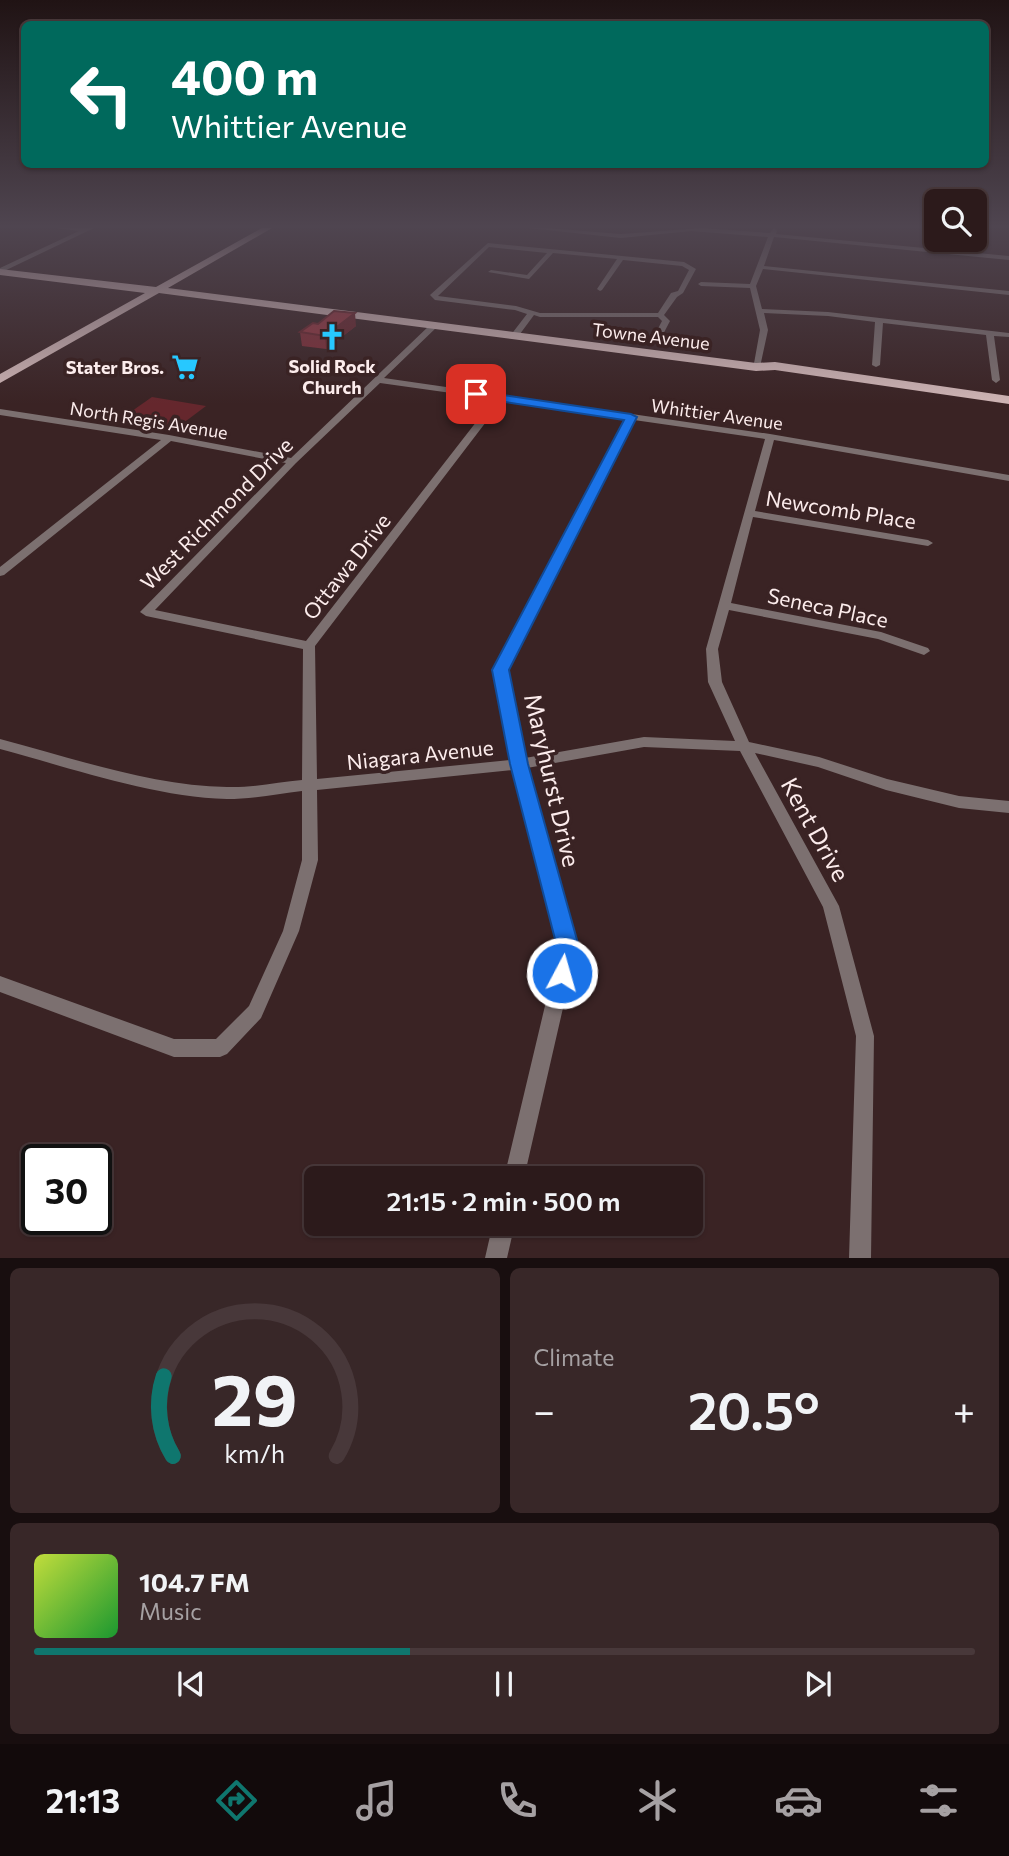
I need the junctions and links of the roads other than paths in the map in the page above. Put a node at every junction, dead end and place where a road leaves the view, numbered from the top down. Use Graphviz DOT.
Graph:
graph roads {
  1 [pos="752,286"];
  2 [pos="155,287"];
  3 [pos="169,287"];
  4 [pos="443,287"];
  5 [pos="684,287"];
  6 [pos="949,287"];
  7 [pos="163,290"];
  8 [pos="1009,293"];
  9 [pos="761,311"];
  10 [pos="536,315"];
  11 [pos="660,315"];
  12 [pos="879,320"];
  13 [pos="434,326"];
  14 [pos="990,333"];
  15 [pos="1009,335"];
  16 [pos="519,337"];
  17 [pos="655,342"];
  18 [pos="876,365"];
  19 [pos="756,367"];
  20 [pos="0,379"];
  21 [pos="379,380"];
  22 [pos="996,380"];
  23 [pos="0,391"];
  24 [pos="500,398"];
  25 [pos="1009,400"];
  26 [pos="0,412"];
  27 [pos="631,417"];
  28 [pos="770,437"];
  29 [pos="169,438"];
  30 [pos="293,461"];
  31 [pos="1009,478"];
  32 [pos="748,513"];
  33 [pos="928,543"];
  34 [pos="0,573"];
  35 [pos="723,605"];
  36 [pos="309,646"];
  37 [pos="925,651"];
  38 [pos="0,744"];
  39 [pos="744,746"];
  40 [pos="519,764"];
  41 [pos="308,787"];
  42 [pos="1009,807"];
  43 [pos="0,984"];
  44 [pos="517,1166"];
  45 [pos="500,1236"];
  46 [pos="495,1258"];
  47 [pos="860,1258"];
  1 -- 9 [label="street"];
  2 -- 7 [label="main road, Towne Avenue"];
  3 -- 7 [label="main road"];
  4 -- 10 [label="street"];
  5 -- 11 [label="street"];
  6 -- 8 [label="street"];
  7 -- 13 [label="main road, Towne Avenue"];
  7 -- 20 [label="main road"];
  7 -- 23 [label="main road"];
  9 -- 12 [label="street"];
  9 -- 19 [label="street"];
  10 -- 11 [label="street"];
  10 -- 16 [label="street"];
  11 -- 17 [label="street"];
  12 -- 14 [label="street"];
  12 -- 18 [label="street"];
  13 -- 16 [label="main road, Towne Avenue"];
  13 -- 21 [label="street, West Richmond Drive"];
  14 -- 15 [label="street"];
  14 -- 22 [label="street"];
  16 -- 19 [label="main road, Towne Avenue"];
  19 -- 25 [label="main road, Towne Avenue"];
  21 -- 24 [label="street, Whittier Avenue"];
  21 -- 30 [label="street, West Richmond Drive"];
  24 -- 27 [label="street, Whittier Avenue"];
  24 -- 36 [label="street, Ottawa Drive"];
  26 -- 29 [label="street, North Regis Avenue"];
  27 -- 28 [label="street, Whittier Avenue"];
  27 -- 40 [label="street, Maryhurst Drive"];
  28 -- 31 [label="street, Whittier Avenue"];
  28 -- 32 [label="street, Kent Drive"];
  29 -- 30 [label="street, North Regis Avenue"];
  29 -- 34 [label="street"];
  30 -- 36 [label="street, West Richmond Drive"];
  32 -- 33 [label="street, Newcomb Place"];
  32 -- 35 [label="street, Kent Drive"];
  35 -- 37 [label="street, Seneca Place"];
  35 -- 39 [label="street, Kent Drive"];
  36 -- 41 [label="street, Ottawa Drive"];
  38 -- 41 [label="street, Niagara Avenue"];
  39 -- 40 [label="street, Niagara Avenue"];
  39 -- 42 [label="street, Niagara Avenue"];
  39 -- 47 [label="street, Kent Drive"];
  40 -- 41 [label="street, Niagara Avenue"];
  40 -- 44 [label="street, Maryhurst Drive"];
  41 -- 43 [label="street, Ottawa Drive"];
  45 -- 46 [label="street"];
}
